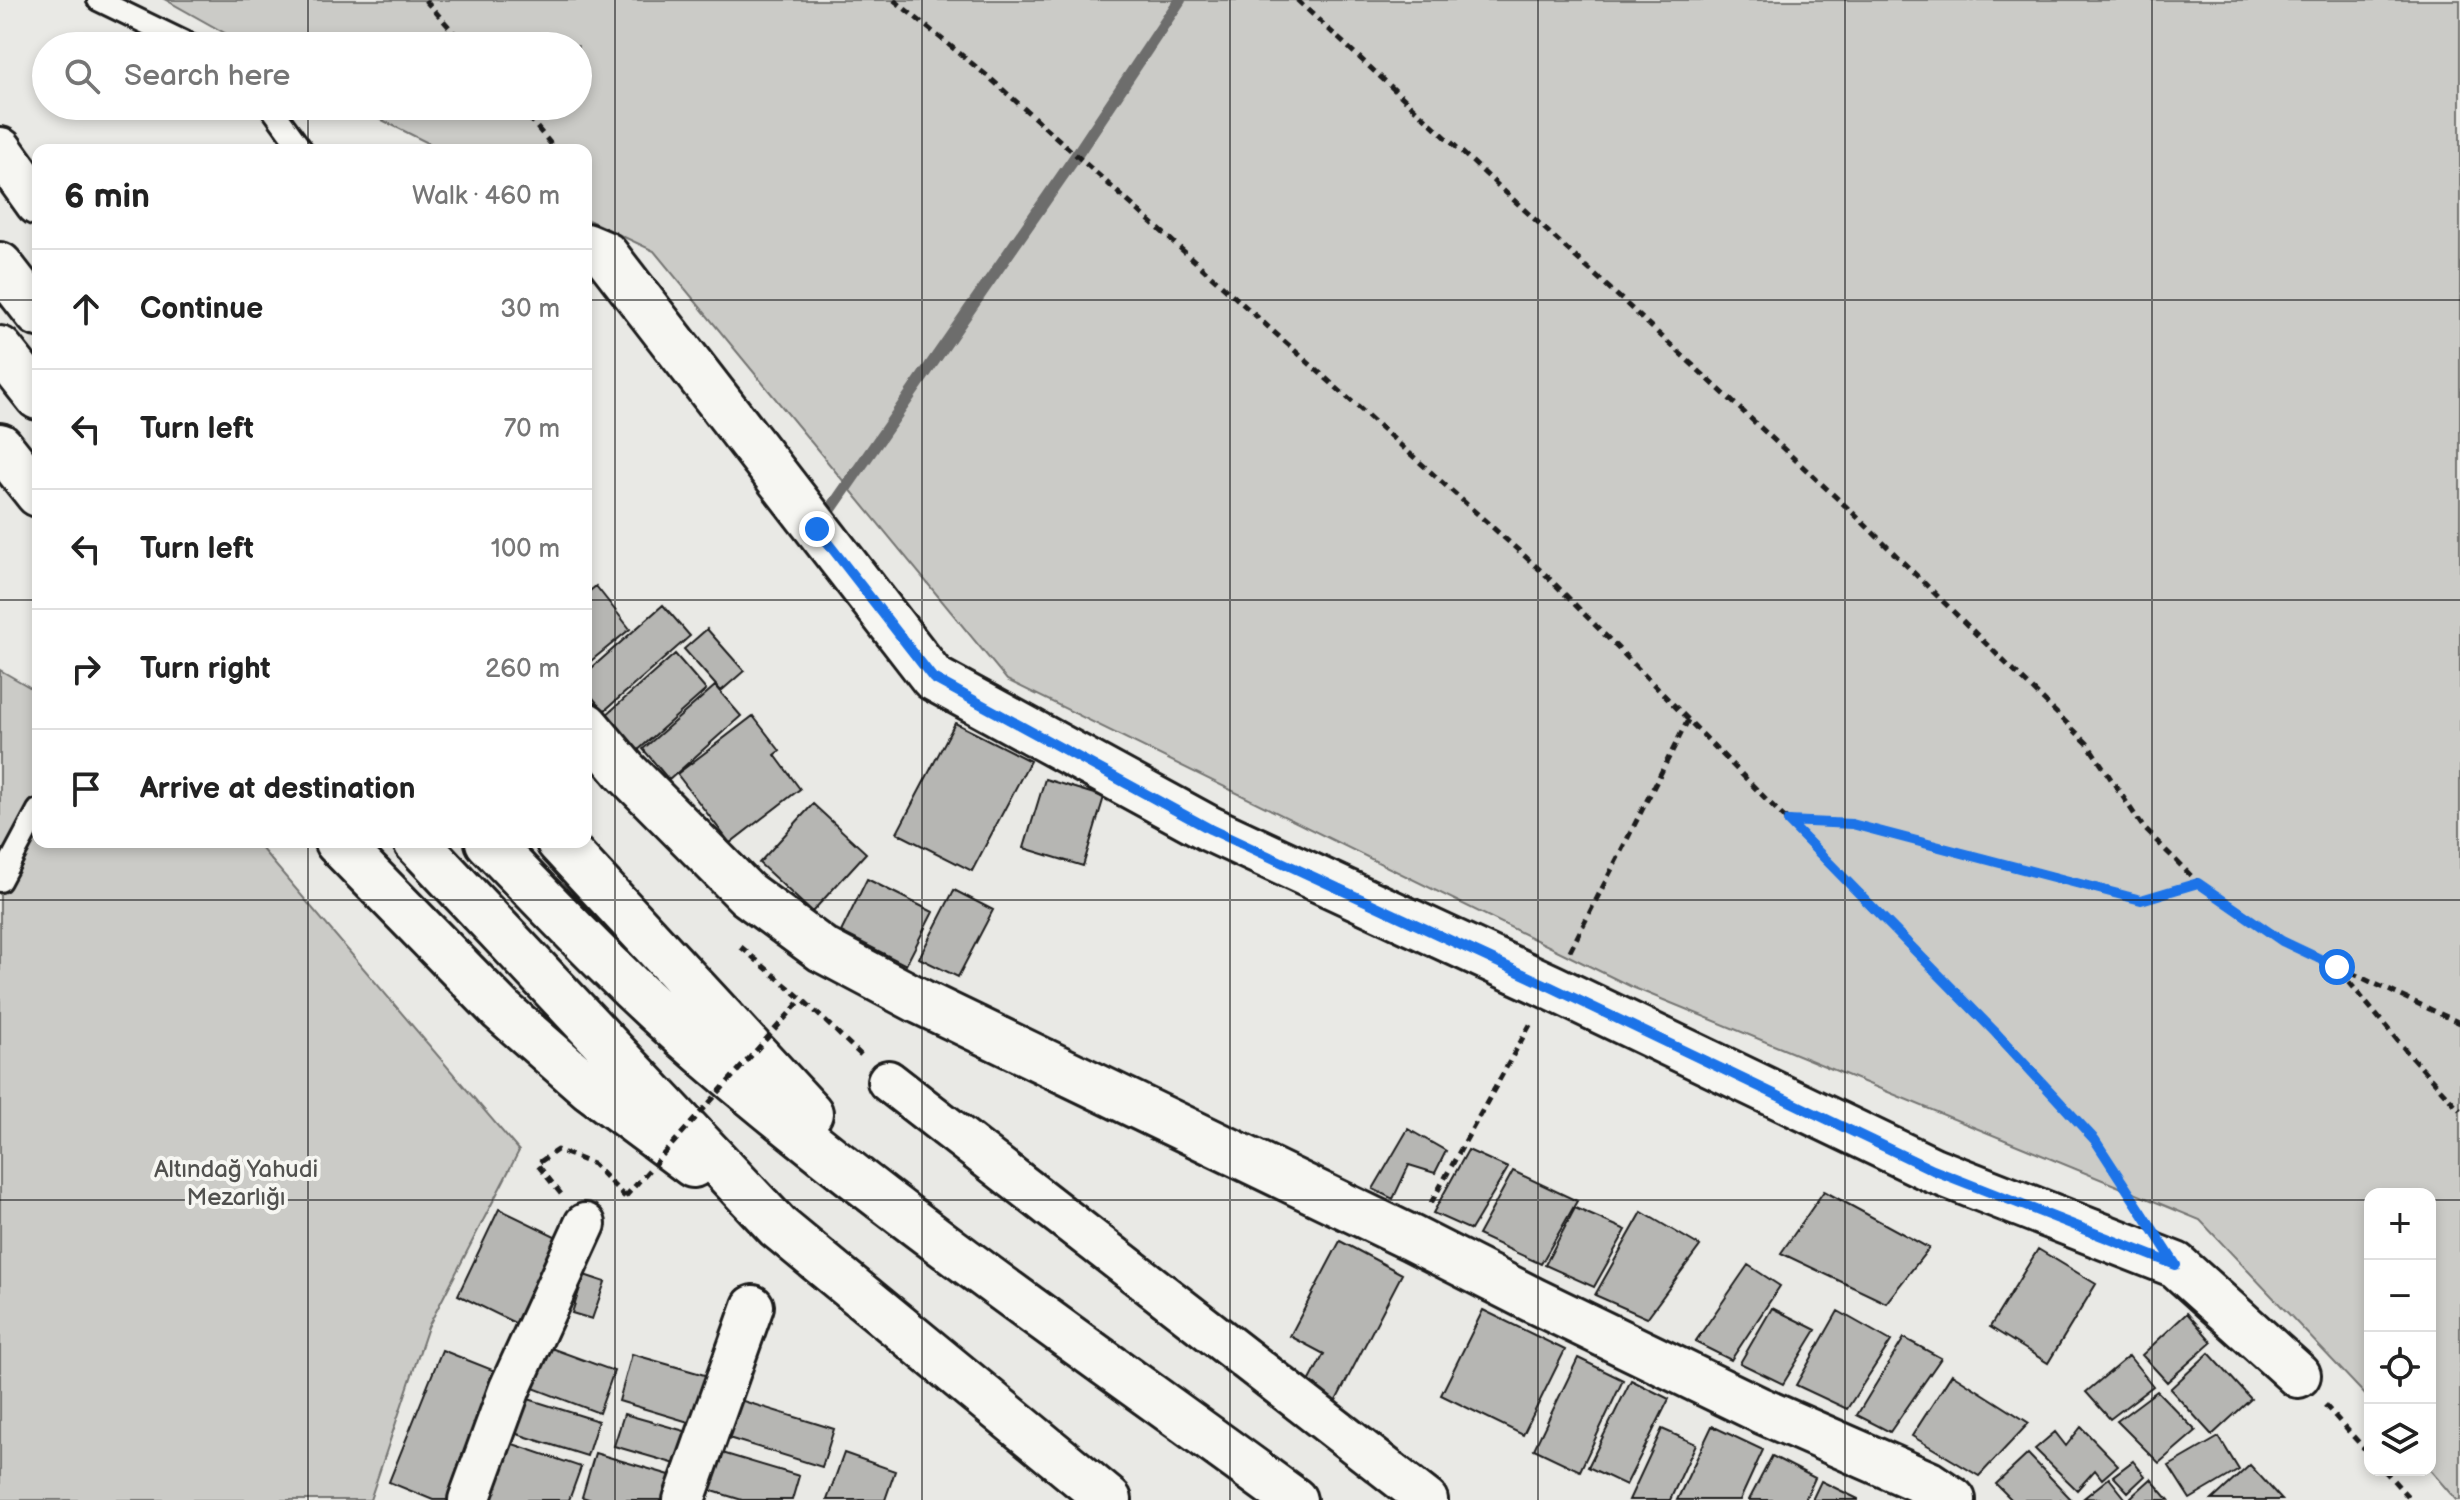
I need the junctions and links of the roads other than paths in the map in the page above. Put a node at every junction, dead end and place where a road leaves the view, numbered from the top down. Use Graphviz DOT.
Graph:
graph roads {
  1 [pos="98,0"];
  2 [pos="164,32"];
  3 [pos="280,120"];
  4 [pos="298,144"];
  5 [pos="0,150"];
  6 [pos="32,195"];
  7 [pos="592,249"];
  8 [pos="0,265"];
  9 [pos="32,306"];
  10 [pos="0,349"];
  11 [pos="32,389"];
  12 [pos="0,446"];
  13 [pos="32,486"];
  14 [pos="592,732"];
  15 [pos="32,821"];
  16 [pos="343,848"];
  17 [pos="422,848"];
  18 [pos="494,848"];
  19 [pos="565,848"];
  20 [pos="0,881"];
  21 [pos="888,1081"];
  22 [pos="901,1212"];
  23 [pos="585,1224"];
  24 [pos="778,1227"];
  25 [pos="753,1306"];
  26 [pos="2298,1375"];
  27 [pos="469,1500"];
  28 [pos="684,1500"];
  29 [pos="1109,1500"];
  30 [pos="1294,1500"];
  31 [pos="1427,1500"];
  32 [pos="1953,1500"];
  1 -- 2 [label="lane"];
  3 -- 4 [label="lane"];
  5 -- 6 [label="street"];
  7 -- 26 [label="street"];
  8 -- 9 [label="street"];
  10 -- 11 [label="street"];
  12 -- 13 [label="street"];
  14 -- 32 [label="street"];
  15 -- 20 [label="lane"];
  16 -- 24 [label="street"];
  17 -- 24 [label="street"];
  18 -- 22 [label="street"];
  19 -- 22 [label="street"];
  21 -- 31 [label="street"];
  22 -- 30 [label="street"];
  23 -- 27 [label="street"];
  24 -- 29 [label="street"];
  25 -- 28 [label="street"];
}
